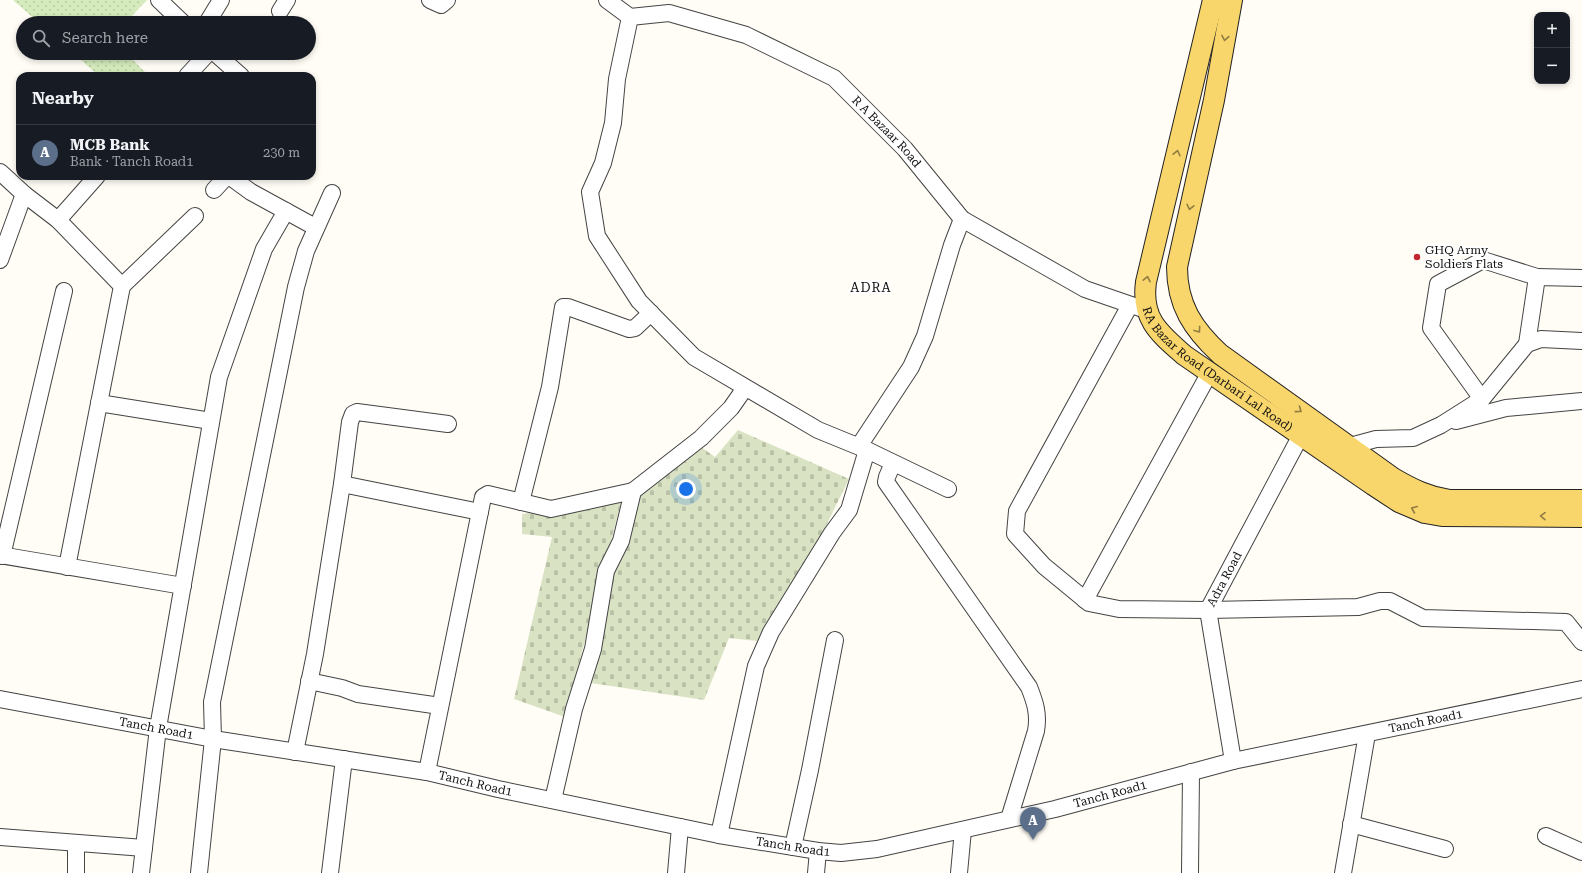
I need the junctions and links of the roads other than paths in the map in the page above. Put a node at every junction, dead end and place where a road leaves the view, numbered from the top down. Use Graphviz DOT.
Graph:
graph roads {
  1 [pos="159,0"];
  2 [pos="221,0"];
  3 [pos="430,0"];
  4 [pos="447,0"];
  5 [pos="606,0"];
  6 [pos="1213,0"];
  7 [pos="1232,0"];
  8 [pos="176,16"];
  9 [pos="211,16"];
  10 [pos="630,17"];
  11 [pos="202,60"];
  12 [pos="223,60"];
  13 [pos="191,72"];
  14 [pos="236,72"];
  15 [pos="0,172"];
  16 [pos="93,180"];
  17 [pos="224,180"];
  18 [pos="234,180"];
  19 [pos="214,190"];
  20 [pos="332,193"];
  21 [pos="24,194"];
  22 [pos="286,211"];
  23 [pos="195,216"];
  24 [pos="962,219"];
  25 [pos="58,220"];
  26 [pos="315,227"];
  27 [pos="0,260"];
  28 [pos="1537,277"];
  29 [pos="1582,278"];
  30 [pos="122,286"];
  31 [pos="64,291"];
  32 [pos="1138,307"];
  33 [pos="651,313"];
  34 [pos="1582,341"];
  35 [pos="1527,344"];
  36 [pos="1210,372"];
  37 [pos="745,388"];
  38 [pos="1482,399"];
  39 [pos="1582,401"];
  40 [pos="99,403"];
  41 [pos="211,420"];
  42 [pos="448,424"];
  43 [pos="1441,425"];
  44 [pos="1301,435"];
  45 [pos="1350,446"];
  46 [pos="863,448"];
  47 [pos="893,463"];
  48 [pos="342,484"];
  49 [pos="948,489"];
  50 [pos="633,491"];
  51 [pos="1582,500"];
  52 [pos="520,502"];
  53 [pos="480,512"];
  54 [pos="1582,517"];
  55 [pos="1,555"];
  56 [pos="67,567"];
  57 [pos="183,586"];
  58 [pos="1085,600"];
  59 [pos="1208,610"];
  60 [pos="835,640"];
  61 [pos="1582,642"];
  62 [pos="309,681"];
  63 [pos="1582,689"];
  64 [pos="0,699"];
  65 [pos="440,706"];
  66 [pos="158,728"];
  67 [pos="1367,734"];
  68 [pos="213,739"];
  69 [pos="295,752"];
  70 [pos="344,760"];
  71 [pos="1233,761"];
  72 [pos="427,772"];
  73 [pos="1192,772"];
  74 [pos="553,800"];
  75 [pos="1009,819"];
  76 [pos="1352,824"];
  77 [pos="680,827"];
  78 [pos="963,830"];
  79 [pos="719,835"];
  80 [pos="1546,836"];
  81 [pos="0,837"];
  82 [pos="76,844"];
  83 [pos="792,847"];
  84 [pos="144,848"];
  85 [pos="1445,849"];
  86 [pos="818,851"];
  87 [pos="1582,852"];
  88 [pos="76,873"];
  89 [pos="141,873"];
  90 [pos="199,873"];
  91 [pos="330,873"];
  92 [pos="676,873"];
  93 [pos="816,873"];
  94 [pos="959,873"];
  95 [pos="1190,873"];
  96 [pos="1343,873"];
  1 -- 8 [label="street"];
  2 -- 9 [label="street"];
  3 -- 4 [label="street"];
  5 -- 10 [label="street"];
  32 -- 6 [label="main road, RA Bazar Road (Darbari Lal Road), one-way"];
  7 -- 45 [label="main road, RA Bazar Road (Darbari Lal Road), one-way"];
  10 -- 24 [label="street, R A Bazaar Road"];
  10 -- 33 [label="street"];
  11 -- 13 [label="street"];
  12 -- 14 [label="street"];
  15 -- 21 [label="street"];
  16 -- 25 [label="street"];
  17 -- 19 [label="street"];
  18 -- 22 [label="street"];
  20 -- 26 [label="street"];
  21 -- 25 [label="street"];
  21 -- 27 [label="street"];
  22 -- 26 [label="street"];
  22 -- 41 [label="street"];
  23 -- 30 [label="street"];
  24 -- 32 [label="street, R A Bazaar Road"];
  24 -- 46 [label="street"];
  25 -- 30 [label="street"];
  26 -- 68 [label="street"];
  28 -- 29 [label="street"];
  28 -- 35 [label="street"];
  28 -- 38 [label="street"];
  30 -- 40 [label="street"];
  31 -- 55 [label="street"];
  32 -- 36 [label="main road, RA Bazar Road (Darbari Lal Road)"];
  32 -- 58 [label="street"];
  33 -- 37 [label="street"];
  33 -- 52 [label="street"];
  34 -- 35 [label="street"];
  35 -- 38 [label="street"];
  36 -- 44 [label="main road, RA Bazar Road (Darbari Lal Road)"];
  36 -- 58 [label="street"];
  37 -- 46 [label="street"];
  37 -- 50 [label="street"];
  38 -- 43 [label="street"];
  39 -- 43 [label="street"];
  40 -- 41 [label="street"];
  40 -- 56 [label="street"];
  41 -- 57 [label="street"];
  42 -- 48 [label="street"];
  43 -- 45 [label="street"];
  54 -- 44 [label="main road, RA Bazar Road (Darbari Lal Road), one-way"];
  44 -- 59 [label="street, Adra Road"];
  45 -- 51 [label="main road, RA Bazar Road (Darbari Lal Road)"];
  46 -- 47 [label="street"];
  46 -- 79 [label="street"];
  47 -- 49 [label="street"];
  47 -- 75 [label="street"];
  48 -- 53 [label="street"];
  48 -- 62 [label="street"];
  50 -- 52 [label="street"];
  50 -- 74 [label="street"];
  52 -- 53 [label="street"];
  53 -- 65 [label="street"];
  55 -- 56 [label="street"];
  56 -- 57 [label="street"];
  57 -- 66 [label="street"];
  58 -- 59 [label="street"];
  59 -- 61 [label="street"];
  59 -- 71 [label="street, Adra Road"];
  60 -- 83 [label="street"];
  62 -- 65 [label="street"];
  62 -- 69 [label="street"];
  63 -- 67 [label="street, Tanch Road1"];
  64 -- 66 [label="street, Tanch Road1"];
  65 -- 72 [label="street"];
  66 -- 68 [label="street, Tanch Road1"];
  66 -- 84 [label="street"];
  67 -- 71 [label="street, Tanch Road1"];
  67 -- 76 [label="street"];
  68 -- 69 [label="street, Tanch Road1"];
  68 -- 90 [label="street"];
  69 -- 70 [label="street, Tanch Road1"];
  70 -- 72 [label="street, Tanch Road1"];
  70 -- 91 [label="street"];
  71 -- 73 [label="street, Tanch Road1"];
  72 -- 74 [label="street, Tanch Road1"];
  73 -- 75 [label="street, Tanch Road1"];
  73 -- 95 [label="street"];
  74 -- 77 [label="street, Tanch Road1"];
  75 -- 78 [label="street, Tanch Road1"];
  76 -- 85 [label="street"];
  76 -- 96 [label="street"];
  77 -- 79 [label="street, Tanch Road1"];
  77 -- 92 [label="street"];
  78 -- 86 [label="street, Tanch Road1"];
  78 -- 94 [label="street"];
  79 -- 83 [label="street, Tanch Road1"];
  80 -- 87 [label="street"];
  81 -- 82 [label="street"];
  82 -- 84 [label="street"];
  82 -- 88 [label="street"];
  83 -- 86 [label="street, Tanch Road1"];
  84 -- 89 [label="street"];
  86 -- 93 [label="street"];
}
